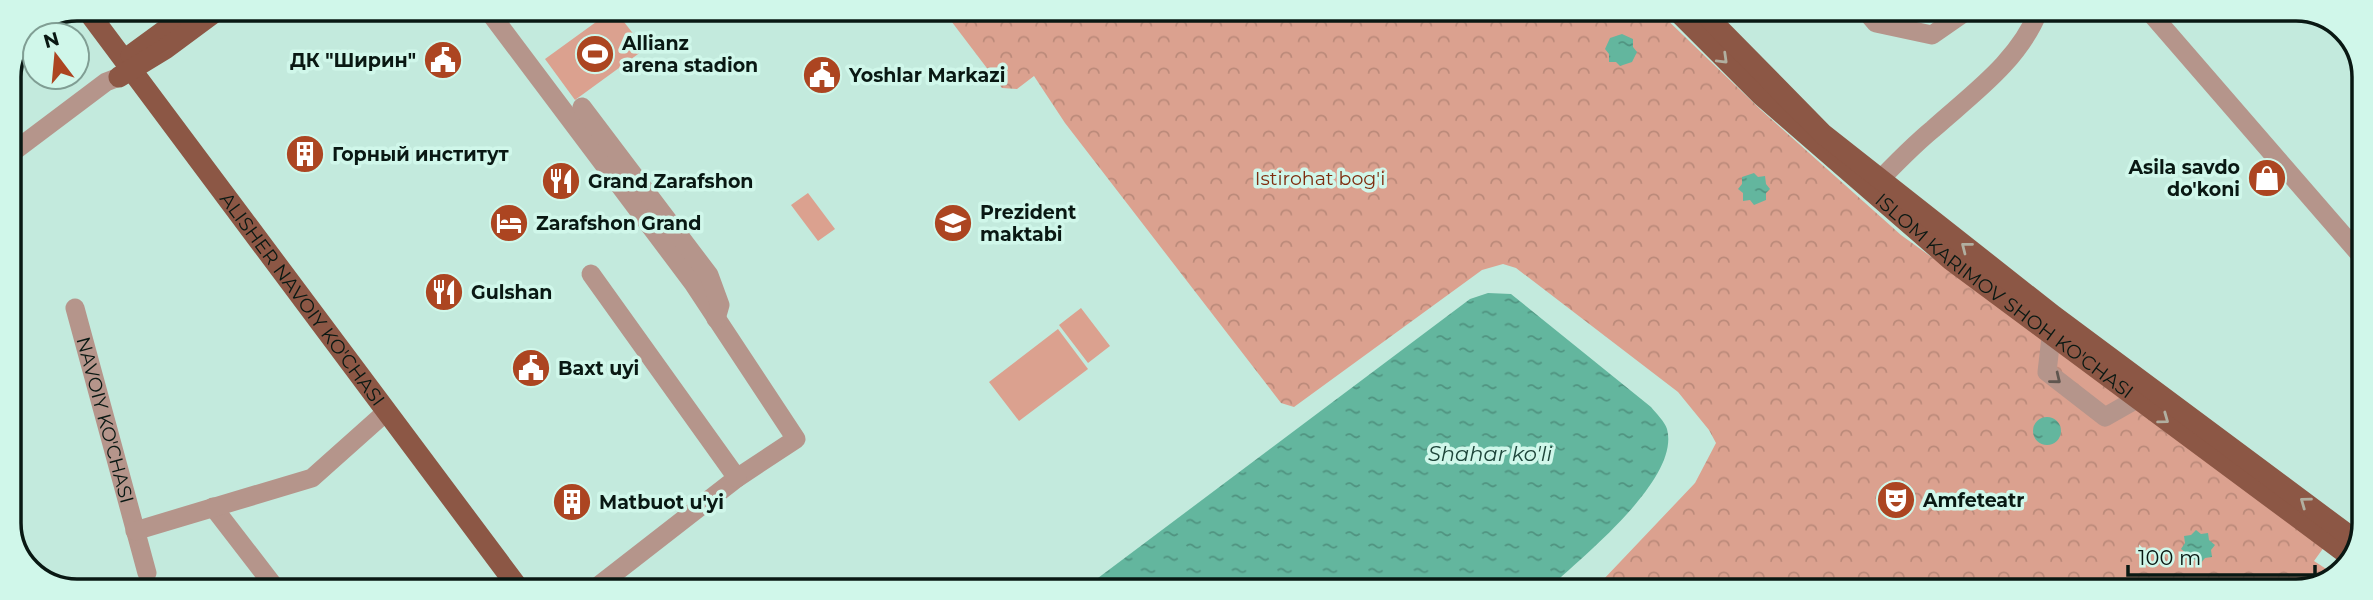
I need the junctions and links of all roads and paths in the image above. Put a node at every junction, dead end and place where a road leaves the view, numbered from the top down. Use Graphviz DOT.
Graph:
graph roads {
  1 [pos="79,21"];
  2 [pos="92,21"];
  3 [pos="179,21"];
  4 [pos="203,21"];
  5 [pos="496,21"];
  6 [pos="1687,21"];
  7 [pos="1712,21"];
  8 [pos="1873,21"];
  9 [pos="1952,21"];
  10 [pos="2035,21"];
  11 [pos="2158,21"];
  12 [pos="119,71"];
  13 [pos="582,107"];
  14 [pos="21,146"];
  15 [pos="1875,185"];
  16 [pos="2352,245"];
  17 [pos="591,274"];
  18 [pos="75,308"];
  19 [pos="716,319"];
  20 [pos="2053,324"];
  21 [pos="2145,395"];
  22 [pos="382,416"];
  23 [pos="737,478"];
  24 [pos="213,507"];
  25 [pos="135,531"];
  26 [pos="2350,537"];
  27 [pos="2344,552"];
  28 [pos="147,573"];
  29 [pos="269,579"];
  30 [pos="497,579"];
  31 [pos="511,579"];
  32 [pos="607,579"];
  1 -- 12 [label="main road, ALISHER NAVOIY KO'CHASI"];
  2 -- 12 [label="main road, ALISHER NAVOIY KO'CHASI"];
  3 -- 12 [label="main road"];
  4 -- 12 [label="main road"];
  5 -- 19 [label="street"];
  6 -- 15 [label="main road, ISLOM KARIMOV SHOH KO'CHASI, one-way"];
  7 -- 15 [label="main road, ISLOM KARIMOV SHOH KO'CHASI"];
  8 -- 9 [label="street"];
  10 -- 15 [label="street"];
  11 -- 16 [label="street"];
  12 -- 14 [label="street"];
  12 -- 22 [label="main road, ALISHER NAVOIY KO'CHASI"];
  13 -- 19 [label="street"];
  15 -- 20 [label="main road, ISLOM KARIMOV SHOH KO'CHASI"];
  17 -- 23 [label="street"];
  18 -- 25 [label="street, NAVOIY KO'CHASI"];
  19 -- 23 [label="street"];
  20 -- 21 [label="main road, ISLOM KARIMOV SHOH KO'CHASI"];
  20 -- 21 [label="street, one-way"];
  26 -- 21 [label="main road, ISLOM KARIMOV SHOH KO'CHASI, one-way"];
  21 -- 27 [label="main road, ISLOM KARIMOV SHOH KO'CHASI, one-way"];
  22 -- 24 [label="street"];
  22 -- 30 [label="main road, ALISHER NAVOIY KO'CHASI"];
  22 -- 31 [label="main road, ALISHER NAVOIY KO'CHASI"];
  23 -- 32 [label="street"];
  24 -- 25 [label="street"];
  24 -- 29 [label="street"];
  25 -- 28 [label="street, NAVOIY KO'CHASI"];
}
